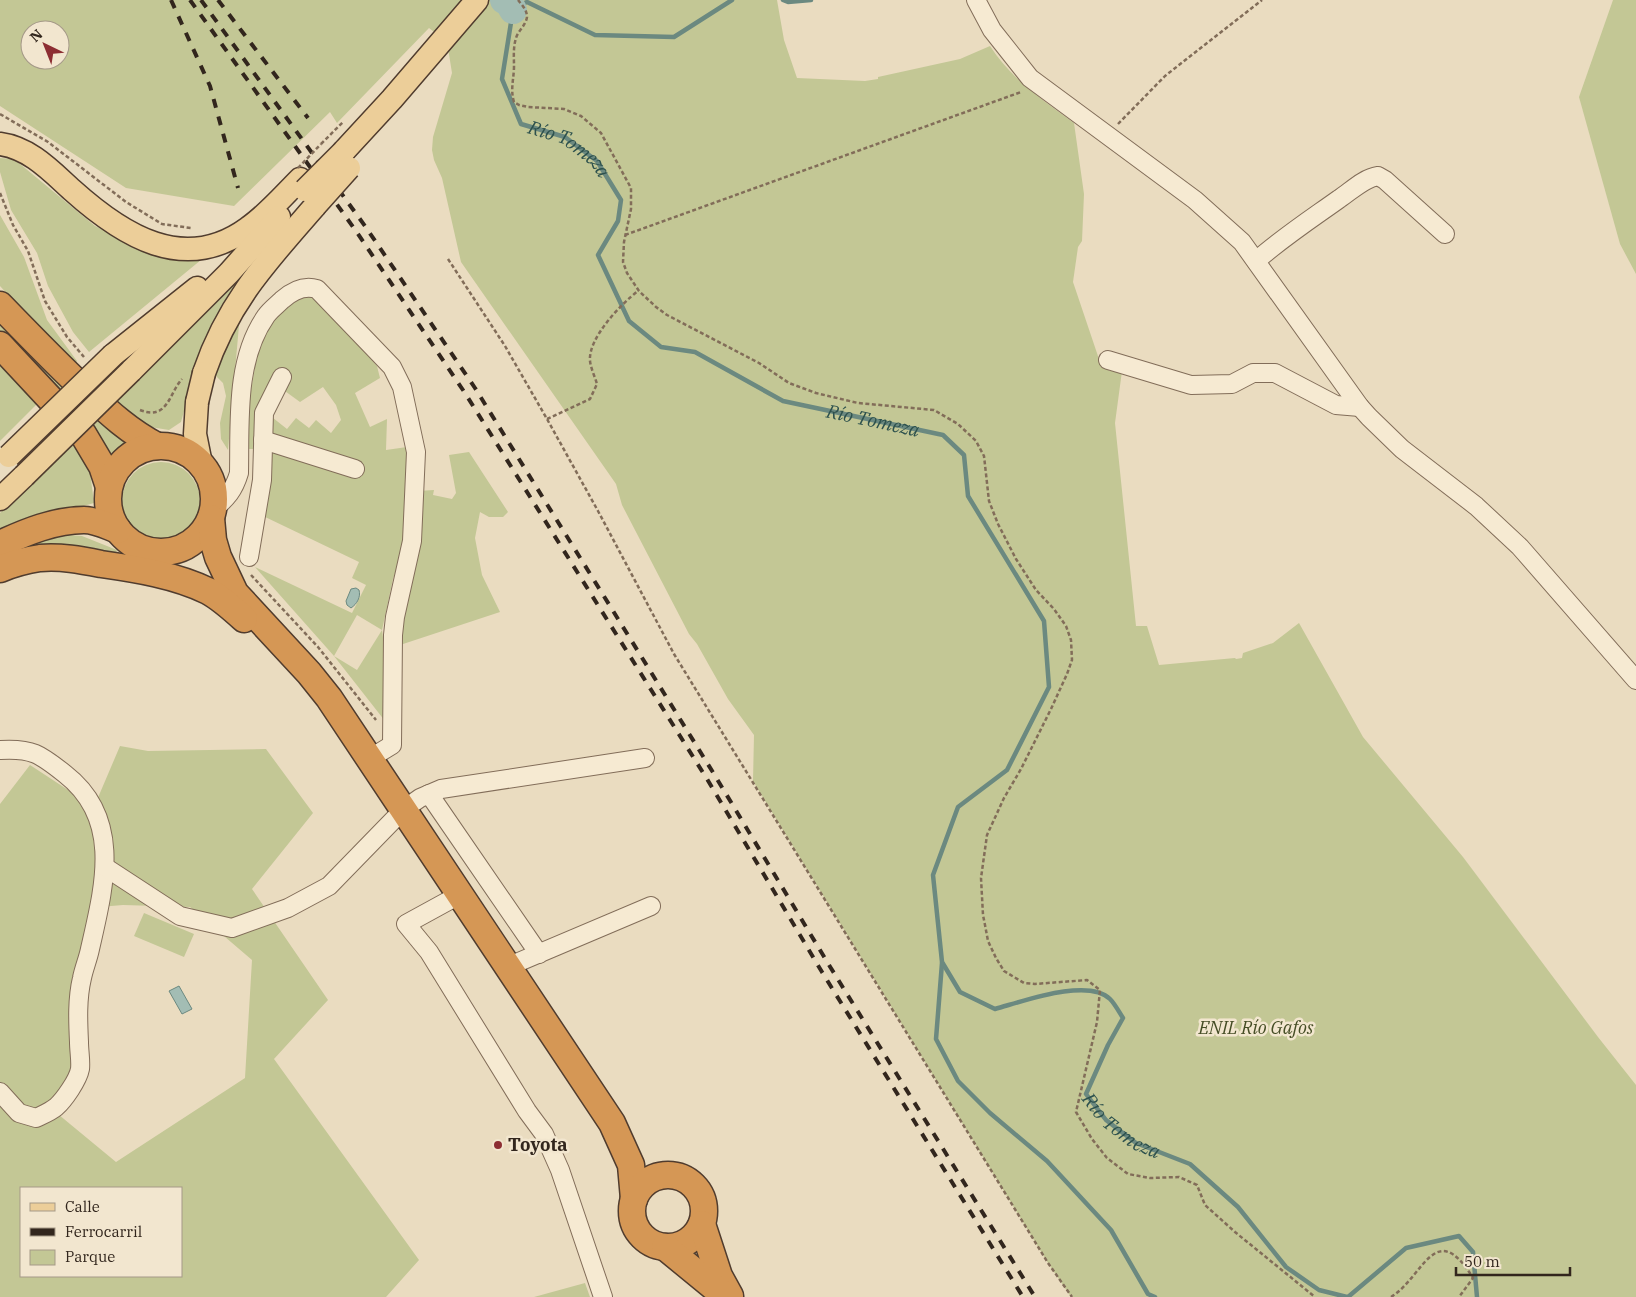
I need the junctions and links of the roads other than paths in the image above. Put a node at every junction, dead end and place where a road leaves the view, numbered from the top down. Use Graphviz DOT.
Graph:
graph roads {
  1 [pos="477,0"];
  2 [pos="976,0"];
  3 [pos="432,51"];
  4 [pos="0,144"];
  5 [pos="338,151"];
  6 [pos="302,183"];
  7 [pos="276,221"];
  8 [pos="1445,234"];
  9 [pos="1256,261"];
  10 [pos="0,306"];
  11 [pos="0,345"];
  12 [pos="1108,360"];
  13 [pos="282,377"];
  14 [pos="1360,407"];
  15 [pos="263,440"];
  16 [pos="157,446"];
  17 [pos="239,460"];
  18 [pos="262,460"];
  19 [pos="5,461"];
  20 [pos="201,464"];
  21 [pos="355,469"];
  22 [pos="109,487"];
  23 [pos="0,499"];
  24 [pos="212,514"];
  25 [pos="118,530"];
  26 [pos="0,544"];
  27 [pos="150,551"];
  28 [pos="249,557"];
  29 [pos="0,569"];
  30 [pos="235,593"];
  31 [pos="309,673"];
  32 [pos="1636,680"];
  33 [pos="0,750"];
  34 [pos="645,758"];
  35 [pos="370,759"];
  36 [pos="429,794"];
  37 [pos="403,810"];
  38 [pos="105,867"];
  39 [pos="459,895"];
  40 [pos="651,906"];
  41 [pos="539,954"];
  42 [pos="507,967"];
  43 [pos="0,1092"];
  44 [pos="612,1124"];
  45 [pos="673,1175"];
  46 [pos="634,1199"];
  47 [pos="702,1224"];
  48 [pos="665,1247"];
  49 [pos="603,1297"];
  50 [pos="726,1297"];
  51 [pos="730,1297"];
  1 -- 3 [label="main road"];
  2 -- 9 [label="street"];
  3 -- 5 [label="main road"];
  3 -- 5 [label="main road"];
  4 -- 6 [label="main road"];
  5 -- 6 [label="main road, bridge"];
  5 -- 6 [label="main road"];
  6 -- 7 [label="main road"];
  6 -- 20 [label="main road, bridge"];
  7 -- 19 [label="main road, bridge"];
  7 -- 23 [label="main road, bridge"];
  8 -- 9 [label="street"];
  9 -- 14 [label="street"];
  10 -- 16 [label="highway"];
  11 -- 22 [label="highway"];
  12 -- 14 [label="street"];
  13 -- 15 [label="street"];
  14 -- 32 [label="street"];
  15 -- 18 [label="street"];
  15 -- 21 [label="street"];
  16 -- 20 [label="highway"];
  16 -- 22 [label="highway"];
  17 -- 18 [label="street"];
  17 -- 24 [label="street"];
  17 -- 35 [label="street"];
  18 -- 28 [label="street"];
  20 -- 24 [label="highway"];
  22 -- 25 [label="highway"];
  24 -- 27 [label="highway"];
  24 -- 30 [label="highway"];
  25 -- 26 [label="highway"];
  25 -- 27 [label="highway"];
  27 -- 30 [label="highway"];
  29 -- 31 [label="highway"];
  30 -- 31 [label="highway"];
  31 -- 35 [label="highway"];
  33 -- 38 [label="street"];
  34 -- 36 [label="street"];
  35 -- 37 [label="highway"];
  36 -- 37 [label="street"];
  36 -- 41 [label="street"];
  37 -- 38 [label="street"];
  37 -- 39 [label="highway"];
  38 -- 43 [label="street"];
  39 -- 42 [label="highway"];
  39 -- 49 [label="street"];
  40 -- 41 [label="street"];
  41 -- 42 [label="street"];
  42 -- 44 [label="highway"];
  44 -- 45 [label="highway"];
  44 -- 46 [label="highway"];
  45 -- 46 [label="highway"];
  45 -- 47 [label="highway"];
  46 -- 48 [label="highway"];
  47 -- 48 [label="highway"];
  47 -- 51 [label="highway"];
  48 -- 50 [label="highway"];
}
